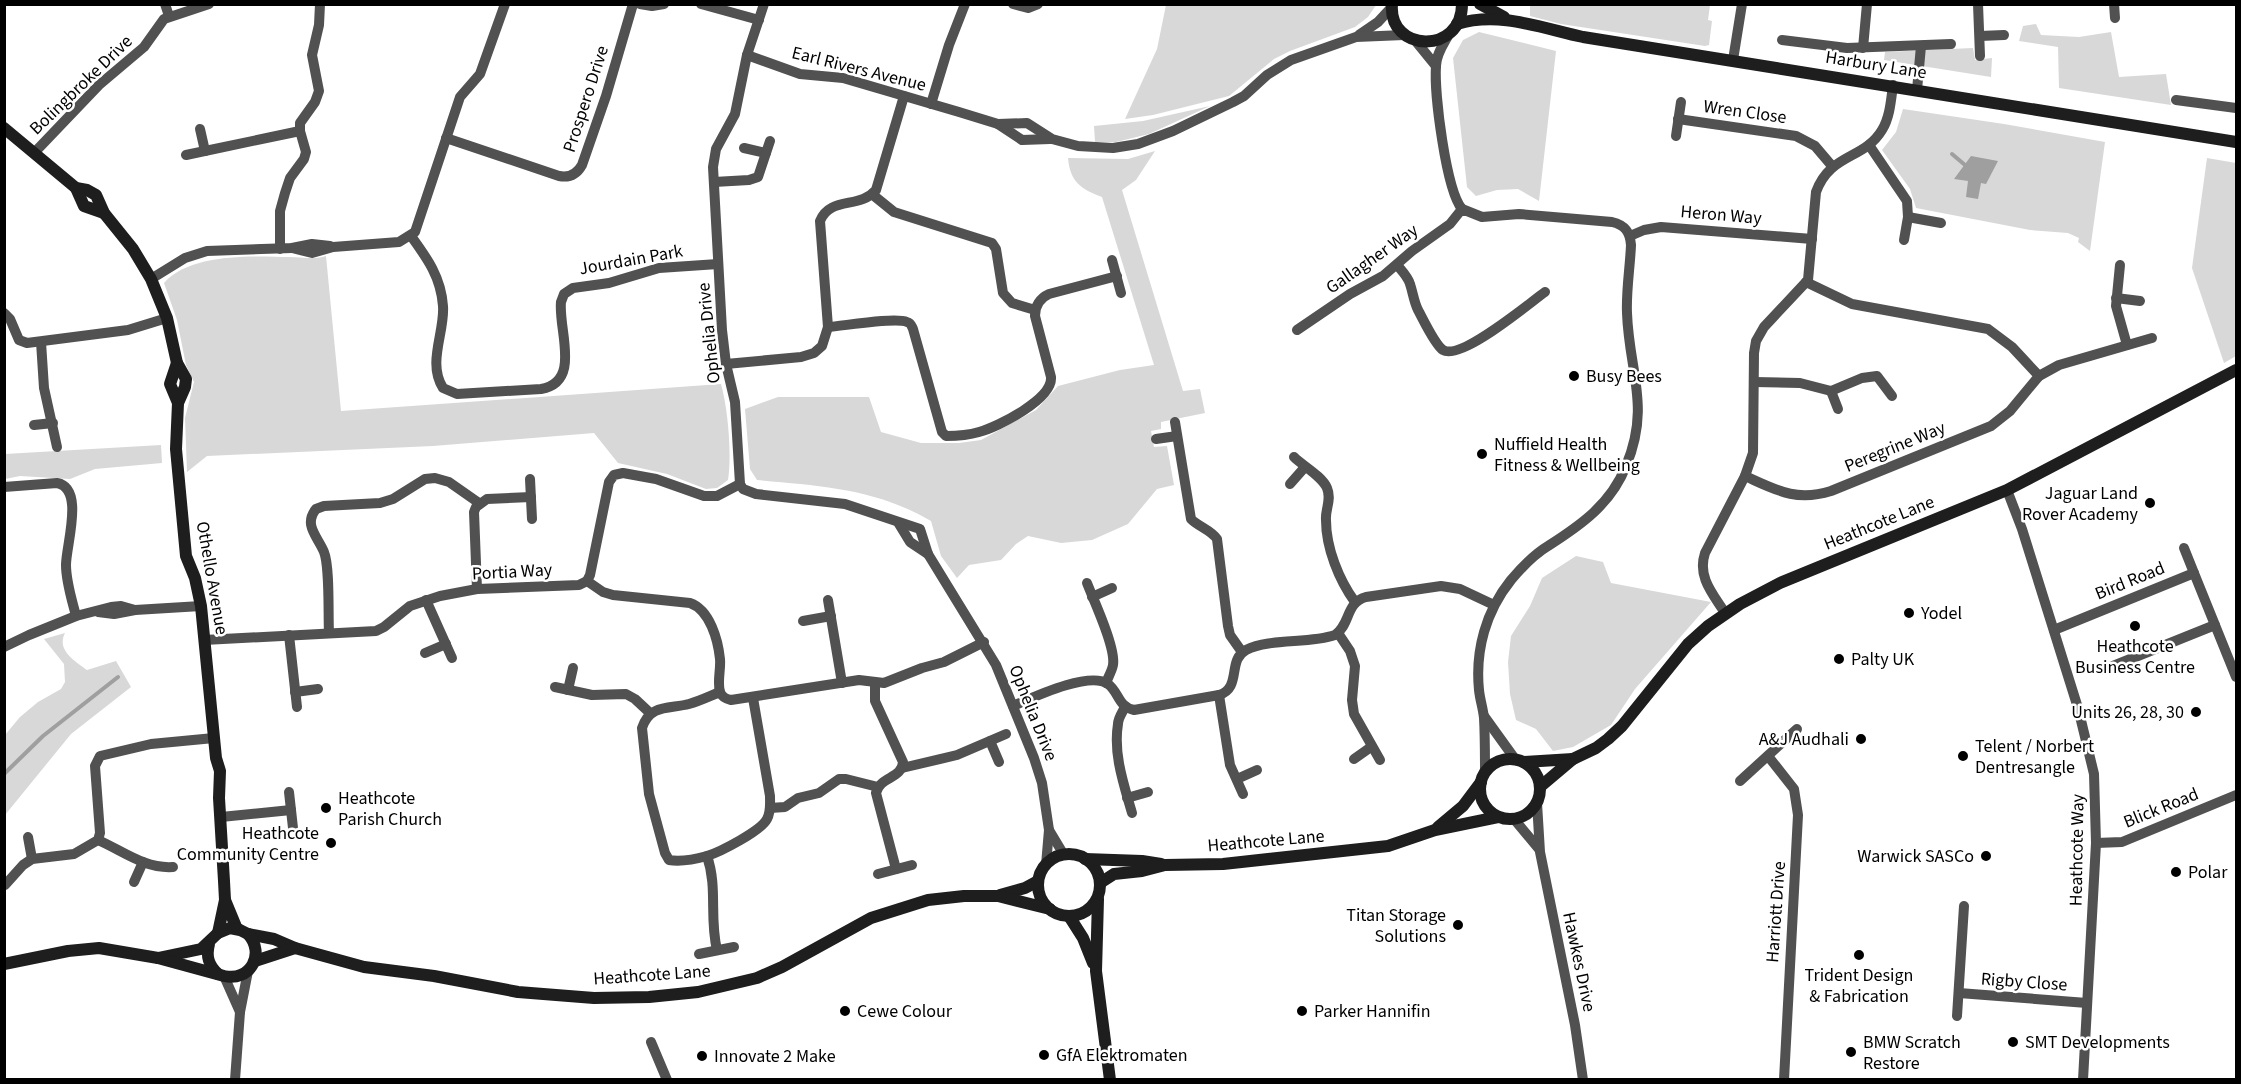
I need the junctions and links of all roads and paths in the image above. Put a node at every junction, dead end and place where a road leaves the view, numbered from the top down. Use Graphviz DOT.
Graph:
graph roads {
  1 [pos="165,4"];
  2 [pos="209,4"];
  3 [pos="320,4"];
  4 [pos="505,4"];
  5 [pos="633,4"];
  6 [pos="640,4"];
  7 [pos="664,4"];
  8 [pos="701,4"];
  9 [pos="764,4"];
  10 [pos="965,4"];
  11 [pos="1013,4"];
  12 [pos="1038,4"];
  13 [pos="1462,4"];
  14 [pos="1480,4"];
  15 [pos="1742,4"];
  16 [pos="1867,4"];
  17 [pos="1978,4"];
  18 [pos="2114,4"];
  19 [pos="1392,6"];
  20 [pos="169,16"];
  21 [pos="2115,18"];
  22 [pos="759,20"];
  23 [pos="1510,20"];
  24 [pos="1457,24"];
  25 [pos="2004,35"];
  26 [pos="1448,36"];
  27 [pos="1980,36"];
  28 [pos="1356,37"];
  29 [pos="1409,37"];
  30 [pos="1782,40"];
  31 [pos="1951,44"];
  32 [pos="1921,46"];
  33 [pos="1863,48"];
  34 [pos="747,55"];
  35 [pos="1980,56"];
  36 [pos="1733,60"];
  37 [pos="1436,66"];
  38 [pos="1893,85"];
  39 [pos="1917,90"];
  40 [pos="904,96"];
  41 [pos="2176,100"];
  42 [pos="1681,102"];
  43 [pos="931,104"];
  44 [pos="2236,108"];
  45 [pos="1678,119"];
  46 [pos="998,124"];
  47 [pos="4,128"];
  48 [pos="200,129"];
  49 [pos="300,131"];
  50 [pos="1676,136"];
  51 [pos="446,138"];
  52 [pos="1052,139"];
  53 [pos="770,141"];
  54 [pos="2236,142"];
  55 [pos="1869,145"];
  56 [pos="744,148"];
  57 [pos="205,151"];
  58 [pos="34,153"];
  59 [pos="766,153"];
  60 [pos="186,155"];
  61 [pos="1832,166"];
  62 [pos="714,182"];
  63 [pos="873,195"];
  64 [pos="1462,209"];
  65 [pos="1908,217"];
  66 [pos="1941,223"];
  67 [pos="411,236"];
  68 [pos="1630,236"];
  69 [pos="1812,239"];
  70 [pos="1904,240"];
  71 [pos="280,249"];
  72 [pos="1112,260"];
  73 [pos="718,264"];
  74 [pos="1398,265"];
  75 [pos="2120,265"];
  76 [pos="1117,276"];
  77 [pos="151,279"];
  78 [pos="1806,282"];
  79 [pos="1545,292"];
  80 [pos="1121,293"];
  81 [pos="2116,298"];
  82 [pos="2140,301"];
  83 [pos="1035,310"];
  84 [pos="4,313"];
  85 [pos="167,318"];
  86 [pos="828,327"];
  87 [pos="1297,330"];
  88 [pos="2152,338"];
  89 [pos="40,342"];
  90 [pos="2127,345"];
  91 [pos="726,364"];
  92 [pos="2236,370"];
  93 [pos="2039,375"];
  94 [pos="1754,382"];
  95 [pos="1831,391"];
  96 [pos="1892,396"];
  97 [pos="1838,409"];
  98 [pos="1175,422"];
  99 [pos="53,423"];
  100 [pos="34,425"];
  101 [pos="1177,436"];
  102 [pos="1156,439"];
  103 [pos="57,447"];
  104 [pos="1294,457"];
  105 [pos="1305,468"];
  106 [pos="1745,476"];
  107 [pos="530,479"];
  108 [pos="740,484"];
  109 [pos="1290,484"];
  110 [pos="4,487"];
  111 [pos="2007,490"];
  112 [pos="531,497"];
  113 [pos="479,503"];
  114 [pos="532,519"];
  115 [pos="899,524"];
  116 [pos="2184,548"];
  117 [pos="928,554"];
  118 [pos="2194,573"];
  119 [pos="587,581"];
  120 [pos="1087,583"];
  121 [pos="1112,588"];
  122 [pos="477,589"];
  123 [pos="1092,597"];
  124 [pos="426,600"];
  125 [pos="828,600"];
  126 [pos="1355,602"];
  127 [pos="1494,605"];
  128 [pos="201,606"];
  129 [pos="1725,613"];
  130 [pos="76,616"];
  131 [pos="831,616"];
  132 [pos="803,621"];
  133 [pos="2216,625"];
  134 [pos="2054,630"];
  135 [pos="329,633"];
  136 [pos="1338,633"];
  137 [pos="289,635"];
  138 [pos="204,640"];
  139 [pos="984,642"];
  140 [pos="446,644"];
  141 [pos="4,646"];
  142 [pos="1242,652"];
  143 [pos="424,653"];
  144 [pos="452,658"];
  145 [pos="573,668"];
  146 [pos="2103,670"];
  147 [pos="2236,677"];
  148 [pos="1106,682"];
  149 [pos="842,683"];
  150 [pos="875,683"];
  151 [pos="555,687"];
  152 [pos="318,689"];
  153 [pos="568,690"];
  154 [pos="295,692"];
  155 [pos="720,692"];
  156 [pos="1219,695"];
  157 [pos="753,698"];
  158 [pos="1013,706"];
  159 [pos="297,707"];
  160 [pos="1125,707"];
  161 [pos="650,713"];
  162 [pos="1484,716"];
  163 [pos="1797,729"];
  164 [pos="1006,734"];
  165 [pos="214,738"];
  166 [pos="990,741"];
  167 [pos="1371,747"];
  168 [pos="1768,756"];
  169 [pos="1354,759"];
  170 [pos="1574,759"];
  171 [pos="1380,760"];
  172 [pos="1520,760"];
  173 [pos="999,762"];
  174 [pos="902,768"];
  175 [pos="1257,770"];
  176 [pos="1483,777"];
  177 [pos="1237,779"];
  178 [pos="1740,781"];
  179 [pos="1541,786"];
  180 [pos="878,787"];
  181 [pos="289,792"];
  182 [pos="1148,792"];
  183 [pos="1243,794"];
  184 [pos="2236,795"];
  185 [pos="1127,798"];
  186 [pos="1537,803"];
  187 [pos="770,808"];
  188 [pos="291,810"];
  189 [pos="1132,813"];
  190 [pos="1498,817"];
  191 [pos="221,818"];
  192 [pos="1514,819"];
  193 [pos="293,828"];
  194 [pos="1049,830"];
  195 [pos="1435,830"];
  196 [pos="28,837"];
  197 [pos="98,840"];
  198 [pos="2096,843"];
  199 [pos="1540,852"];
  200 [pos="1064,855"];
  201 [pos="707,856"];
  202 [pos="32,859"];
  203 [pos="1085,859"];
  204 [pos="143,862"];
  205 [pos="912,865"];
  206 [pos="1046,865"];
  207 [pos="1165,865"];
  208 [pos="173,867"];
  209 [pos="896,869"];
  210 [pos="878,874"];
  211 [pos="1038,881"];
  212 [pos="134,882"];
  213 [pos="1100,883"];
  214 [pos="5,885"];
  215 [pos="998,896"];
  216 [pos="1098,897"];
  217 [pos="225,900"];
  218 [pos="1964,906"];
  219 [pos="1050,909"];
  220 [pos="1069,916"];
  221 [pos="242,932"];
  222 [pos="218,933"];
  223 [pos="209,944"];
  224 [pos="734,947"];
  225 [pos="295,948"];
  226 [pos="717,950"];
  227 [pos="699,954"];
  228 [pos="158,958"];
  229 [pos="4,964"];
  230 [pos="252,966"];
  231 [pos="1096,971"];
  232 [pos="221,975"];
  233 [pos="1959,993"];
  234 [pos="2087,1003"];
  235 [pos="240,1012"];
  236 [pos="1957,1017"];
  237 [pos="651,1042"];
  238 [pos="235,1080"];
  239 [pos="667,1080"];
  240 [pos="1110,1080"];
  241 [pos="1583,1080"];
  242 [pos="1784,1080"];
  243 [pos="2083,1080"];
  1 -- 20 [label="street"];
  2 -- 20 [label="street"];
  3 -- 49 [label="street"];
  4 -- 51 [label="street"];
  5 -- 51 [label="street, Prospero Drive"];
  6 -- 7 [label="street"];
  8 -- 22 [label="street"];
  9 -- 22 [label="street, Ophelia Drive"];
  10 -- 43 [label="street"];
  11 -- 12 [label="street"];
  13 -- 24 [label="street"];
  14 -- 23 [label="street, Harbury Lane"];
  15 -- 36 [label="street"];
  16 -- 33 [label="street"];
  17 -- 27 [label="street"];
  18 -- 21 [label="street"];
  19 -- 28 [label="street, Earl Rivers Avenue"];
  19 -- 29 [label="street"];
  20 -- 58 [label="street, Bolingbroke Drive"];
  22 -- 34 [label="street, Ophelia Drive"];
  23 -- 24 [label="street, Harbury Lane"];
  23 -- 36 [label="street, Harbury Lane"];
  24 -- 26 [label="street"];
  25 -- 27 [label="street"];
  26 -- 29 [label="street"];
  26 -- 37 [label="street"];
  27 -- 35 [label="street"];
  28 -- 29 [label="street, Earl Rivers Avenue"];
  28 -- 52 [label="street, Earl Rivers Avenue"];
  29 -- 37 [label="street"];
  30 -- 33 [label="street"];
  31 -- 32 [label="street"];
  32 -- 33 [label="street"];
  32 -- 39 [label="street"];
  34 -- 40 [label="street, Earl Rivers Avenue"];
  34 -- 62 [label="street, Ophelia Drive"];
  36 -- 38 [label="street, Harbury Lane"];
  37 -- 64 [label="street"];
  38 -- 39 [label="street, Harbury Lane"];
  38 -- 55 [label="street"];
  39 -- 54 [label="street, Harbury Lane"];
  40 -- 43 [label="street, Earl Rivers Avenue"];
  40 -- 63 [label="street"];
  41 -- 44 [label="street"];
  42 -- 45 [label="street, Wren Close"];
  43 -- 46 [label="street, Earl Rivers Avenue"];
  45 -- 50 [label="street, Wren Close"];
  45 -- 61 [label="street, Wren Close"];
  46 -- 52 [label="street, Earl Rivers Avenue"];
  46 -- 52 [label="street, Earl Rivers Avenue"];
  47 -- 58 [label="street, Othello Avenue"];
  48 -- 57 [label="street"];
  49 -- 57 [label="street"];
  49 -- 71 [label="street"];
  51 -- 67 [label="street"];
  53 -- 59 [label="street"];
  55 -- 61 [label="street"];
  55 -- 65 [label="street"];
  56 -- 59 [label="street"];
  57 -- 60 [label="street"];
  58 -- 77 [label="street, Othello Avenue"];
  59 -- 62 [label="street"];
  61 -- 69 [label="street"];
  62 -- 73 [label="street, Ophelia Drive"];
  63 -- 83 [label="street"];
  63 -- 86 [label="street"];
  64 -- 68 [label="street"];
  64 -- 74 [label="street, Gallagher Way"];
  65 -- 66 [label="street"];
  65 -- 70 [label="street"];
  67 -- 71 [label="street"];
  67 -- 73 [label="street, Jourdain Park"];
  68 -- 69 [label="street, Heron Way"];
  68 -- 127 [label="street"];
  69 -- 78 [label="street"];
  71 -- 77 [label="street"];
  72 -- 76 [label="street"];
  73 -- 91 [label="street, Ophelia Drive"];
  74 -- 79 [label="street"];
  74 -- 87 [label="street, Gallagher Way"];
  75 -- 81 [label="street"];
  76 -- 80 [label="street"];
  76 -- 83 [label="street"];
  77 -- 85 [label="street, Othello Avenue"];
  78 -- 93 [label="street"];
  78 -- 94 [label="street"];
  81 -- 82 [label="street"];
  81 -- 90 [label="street"];
  83 -- 86 [label="street"];
  84 -- 89 [label="street"];
  85 -- 89 [label="street"];
  85 -- 128 [label="street, Othello Avenue"];
  86 -- 91 [label="street"];
  88 -- 90 [label="street, Peregrine Way"];
  89 -- 99 [label="street"];
  90 -- 93 [label="street, Peregrine Way"];
  91 -- 108 [label="street, Ophelia Drive"];
  92 -- 111 [label="street, Heathcote Lane"];
  93 -- 106 [label="street, Peregrine Way"];
  94 -- 95 [label="street"];
  94 -- 106 [label="street"];
  95 -- 96 [label="street"];
  95 -- 97 [label="street"];
  98 -- 101 [label="street"];
  99 -- 100 [label="street"];
  99 -- 103 [label="street"];
  101 -- 102 [label="street"];
  101 -- 142 [label="street"];
  104 -- 105 [label="street"];
  105 -- 109 [label="street"];
  105 -- 126 [label="street"];
  106 -- 129 [label="street"];
  107 -- 112 [label="street"];
  108 -- 115 [label="street, Ophelia Drive"];
  108 -- 119 [label="street"];
  110 -- 130 [label="street"];
  111 -- 129 [label="street, Heathcote Lane"];
  111 -- 134 [label="street, Heathcote Way"];
  112 -- 113 [label="street"];
  112 -- 114 [label="street"];
  113 -- 122 [label="street"];
  113 -- 135 [label="street"];
  115 -- 117 [label="street, Ophelia Drive"];
  115 -- 117 [label="street, Ophelia Drive"];
  116 -- 118 [label="street, Bird Road"];
  117 -- 139 [label="street, Ophelia Drive"];
  118 -- 133 [label="street"];
  118 -- 134 [label="street, Bird Road"];
  119 -- 122 [label="street, Portia Way"];
  119 -- 155 [label="street"];
  120 -- 123 [label="street"];
  121 -- 123 [label="street"];
  122 -- 124 [label="street, Portia Way"];
  123 -- 148 [label="street"];
  124 -- 135 [label="street, Portia Way"];
  124 -- 140 [label="street"];
  125 -- 131 [label="street"];
  126 -- 127 [label="street"];
  126 -- 136 [label="street"];
  127 -- 162 [label="street"];
  128 -- 130 [label="street"];
  128 -- 138 [label="street, Othello Avenue"];
  129 -- 170 [label="street, Heathcote Lane"];
  130 -- 141 [label="street"];
  131 -- 132 [label="street"];
  131 -- 149 [label="street"];
  133 -- 146 [label="street"];
  133 -- 147 [label="street"];
  134 -- 198 [label="street, Heathcote Way"];
  135 -- 137 [label="street, Portia Way"];
  136 -- 142 [label="street"];
  136 -- 167 [label="street"];
  137 -- 138 [label="street, Portia Way"];
  137 -- 154 [label="street"];
  138 -- 165 [label="street, Othello Avenue"];
  139 -- 150 [label="street"];
  139 -- 158 [label="street, Ophelia Drive"];
  140 -- 143 [label="street"];
  140 -- 144 [label="street"];
  142 -- 156 [label="street"];
  145 -- 153 [label="street"];
  148 -- 158 [label="street"];
  148 -- 160 [label="street"];
  149 -- 150 [label="street"];
  149 -- 157 [label="street"];
  150 -- 174 [label="street"];
  151 -- 153 [label="street"];
  152 -- 154 [label="street"];
  153 -- 161 [label="street"];
  154 -- 159 [label="street"];
  155 -- 157 [label="street"];
  155 -- 161 [label="street"];
  156 -- 160 [label="street"];
  156 -- 177 [label="street"];
  157 -- 187 [label="street"];
  158 -- 194 [label="street, Ophelia Drive"];
  160 -- 185 [label="street"];
  161 -- 201 [label="street"];
  162 -- 172 [label="street"];
  162 -- 176 [label="street"];
  163 -- 168 [label="street"];
  164 -- 166 [label="street"];
  165 -- 191 [label="street, Othello Avenue"];
  165 -- 197 [label="street"];
  166 -- 173 [label="street"];
  166 -- 174 [label="street"];
  167 -- 169 [label="street"];
  167 -- 171 [label="street"];
  168 -- 178 [label="street"];
  168 -- 242 [label="street, Harriott Drive"];
  170 -- 172 [label="street, Heathcote Lane"];
  170 -- 179 [label="street, Heathcote Lane"];
  172 -- 176 [label="street"];
  172 -- 179 [label="street"];
  174 -- 180 [label="street"];
  175 -- 177 [label="street"];
  176 -- 190 [label="street"];
  176 -- 195 [label="street, Heathcote Lane"];
  177 -- 183 [label="street"];
  179 -- 186 [label="street"];
  180 -- 187 [label="street"];
  180 -- 209 [label="street"];
  181 -- 188 [label="street"];
  182 -- 185 [label="street"];
  184 -- 198 [label="street, Blick Road"];
  185 -- 189 [label="street"];
  186 -- 192 [label="street"];
  186 -- 199 [label="street, Hawkes Drive"];
  187 -- 201 [label="street"];
  188 -- 191 [label="street"];
  188 -- 193 [label="street"];
  190 -- 192 [label="street"];
  190 -- 195 [label="street, Heathcote Lane"];
  191 -- 217 [label="street, Othello Avenue"];
  192 -- 199 [label="street, Hawkes Drive"];
  194 -- 200 [label="street, Ophelia Drive"];
  194 -- 206 [label="street, Ophelia Drive"];
  195 -- 207 [label="street, Heathcote Lane"];
  196 -- 202 [label="street"];
  197 -- 202 [label="street"];
  197 -- 204 [label="street"];
  198 -- 234 [label="street, Heathcote Way"];
  199 -- 241 [label="street, Hawkes Drive"];
  200 -- 203 [label="street"];
  200 -- 206 [label="street"];
  201 -- 226 [label="street"];
  202 -- 214 [label="street"];
  203 -- 207 [label="street"];
  203 -- 213 [label="street"];
  204 -- 208 [label="street"];
  204 -- 212 [label="street"];
  205 -- 209 [label="street"];
  206 -- 211 [label="street"];
  207 -- 213 [label="street, Heathcote Lane"];
  209 -- 210 [label="street"];
  211 -- 215 [label="street, Heathcote Lane"];
  211 -- 219 [label="street"];
  213 -- 216 [label="street"];
  215 -- 219 [label="street, Heathcote Lane"];
  215 -- 225 [label="street, Heathcote Lane"];
  216 -- 220 [label="street"];
  216 -- 231 [label="street"];
  217 -- 221 [label="street, Othello Avenue"];
  217 -- 222 [label="street, Othello Avenue"];
  218 -- 233 [label="street, Rigby Close"];
  219 -- 220 [label="street"];
  220 -- 231 [label="street"];
  221 -- 222 [label="street, Heathcote Lane"];
  221 -- 225 [label="street, Heathcote Lane"];
  221 -- 230 [label="street"];
  222 -- 223 [label="street"];
  223 -- 228 [label="street"];
  223 -- 232 [label="street"];
  224 -- 226 [label="street"];
  225 -- 230 [label="street"];
  226 -- 227 [label="street"];
  228 -- 229 [label="street"];
  228 -- 232 [label="street"];
  230 -- 232 [label="street"];
  230 -- 235 [label="street"];
  231 -- 240 [label="street"];
  232 -- 235 [label="street"];
  233 -- 234 [label="street, Rigby Close"];
  233 -- 236 [label="street, Rigby Close"];
  234 -- 243 [label="street, Heathcote Way"];
  235 -- 238 [label="street"];
  237 -- 239 [label="street"];
}
